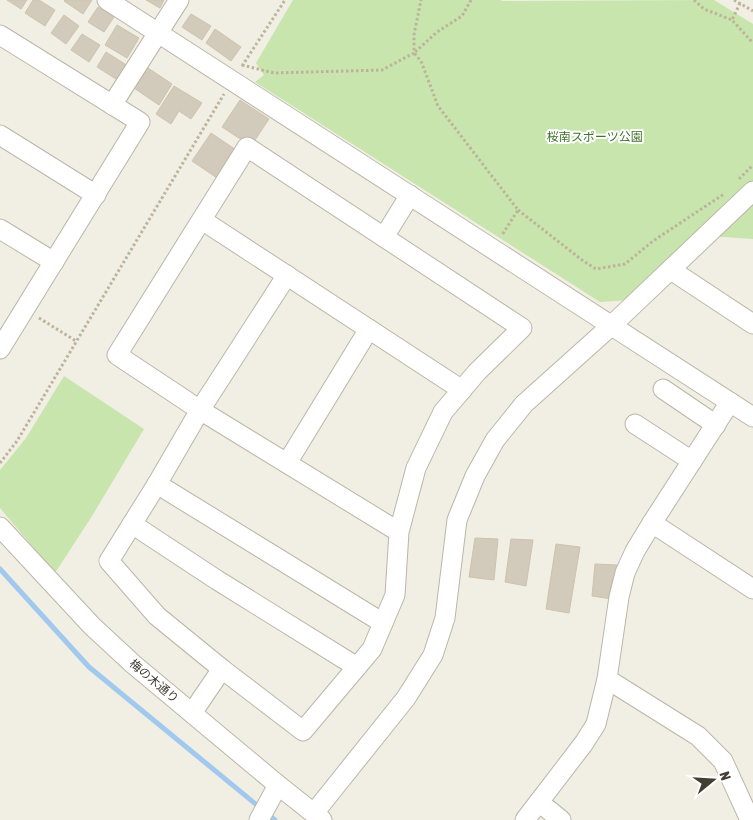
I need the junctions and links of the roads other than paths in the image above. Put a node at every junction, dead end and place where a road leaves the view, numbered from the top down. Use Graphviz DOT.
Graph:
graph roads {
  1 [pos="107,0"];
  2 [pos="179,0"];
  3 [pos="158,33"];
  4 [pos="0,35"];
  5 [pos="112,105"];
  6 [pos="0,135"];
  7 [pos="753,191"];
  8 [pos="96,194"];
  9 [pos="410,195"];
  10 [pos="202,220"];
  11 [pos="0,229"];
  12 [pos="384,236"];
  13 [pos="54,262"];
  14 [pos="671,270"];
  15 [pos="287,275"];
  16 [pos="753,324"];
  17 [pos="612,325"];
  18 [pos="368,329"];
  19 [pos="0,349"];
  20 [pos="462,390"];
  21 [pos="663,390"];
  22 [pos="730,402"];
  23 [pos="200,410"];
  24 [pos="753,417"];
  25 [pos="635,424"];
  26 [pos="716,425"];
  27 [pos="692,461"];
  28 [pos="287,463"];
  29 [pos="157,484"];
  30 [pos="652,523"];
  31 [pos="132,524"];
  32 [pos="0,527"];
  33 [pos="399,532"];
  34 [pos="753,589"];
  35 [pos="383,623"];
  36 [pos="357,667"];
  37 [pos="222,669"];
  38 [pos="607,679"];
  39 [pos="192,713"];
  40 [pos="278,785"];
  41 [pos="539,802"];
  42 [pos="262,815"];
  43 [pos="318,817"];
  44 [pos="525,820"];
  45 [pos="561,820"];
  46 [pos="750,820"];
  1 -- 3 [label="street"];
  2 -- 3 [label="street"];
  3 -- 5 [label="street"];
  3 -- 9 [label="street"];
  4 -- 5 [label="street"];
  5 -- 8 [label="street"];
  6 -- 8 [label="street"];
  7 -- 14 [label="street"];
  8 -- 13 [label="street"];
  9 -- 12 [label="street"];
  9 -- 17 [label="street"];
  10 -- 12 [label="street"];
  10 -- 15 [label="street"];
  10 -- 23 [label="street"];
  11 -- 13 [label="street"];
  12 -- 20 [label="street"];
  13 -- 19 [label="street"];
  14 -- 16 [label="street"];
  14 -- 17 [label="street"];
  15 -- 18 [label="street"];
  15 -- 23 [label="street"];
  17 -- 22 [label="street"];
  17 -- 43 [label="street"];
  18 -- 20 [label="street"];
  18 -- 28 [label="street"];
  20 -- 33 [label="street"];
  21 -- 26 [label="street"];
  22 -- 24 [label="street"];
  22 -- 26 [label="street"];
  23 -- 28 [label="street"];
  23 -- 29 [label="street"];
  25 -- 27 [label="street"];
  26 -- 27 [label="street"];
  27 -- 30 [label="street"];
  28 -- 33 [label="street"];
  29 -- 31 [label="street"];
  29 -- 35 [label="street"];
  30 -- 34 [label="street"];
  30 -- 38 [label="street"];
  31 -- 36 [label="street"];
  31 -- 37 [label="street"];
  32 -- 39 [label="street, 梅の木通り"];
  33 -- 35 [label="street"];
  35 -- 36 [label="street"];
  36 -- 37 [label="street"];
  37 -- 39 [label="street"];
  38 -- 41 [label="street"];
  38 -- 46 [label="street"];
  39 -- 40 [label="street, 梅の木通り"];
  40 -- 42 [label="street"];
  40 -- 43 [label="street, 梅の木通り"];
  41 -- 44 [label="street"];
  41 -- 45 [label="street"];
}
